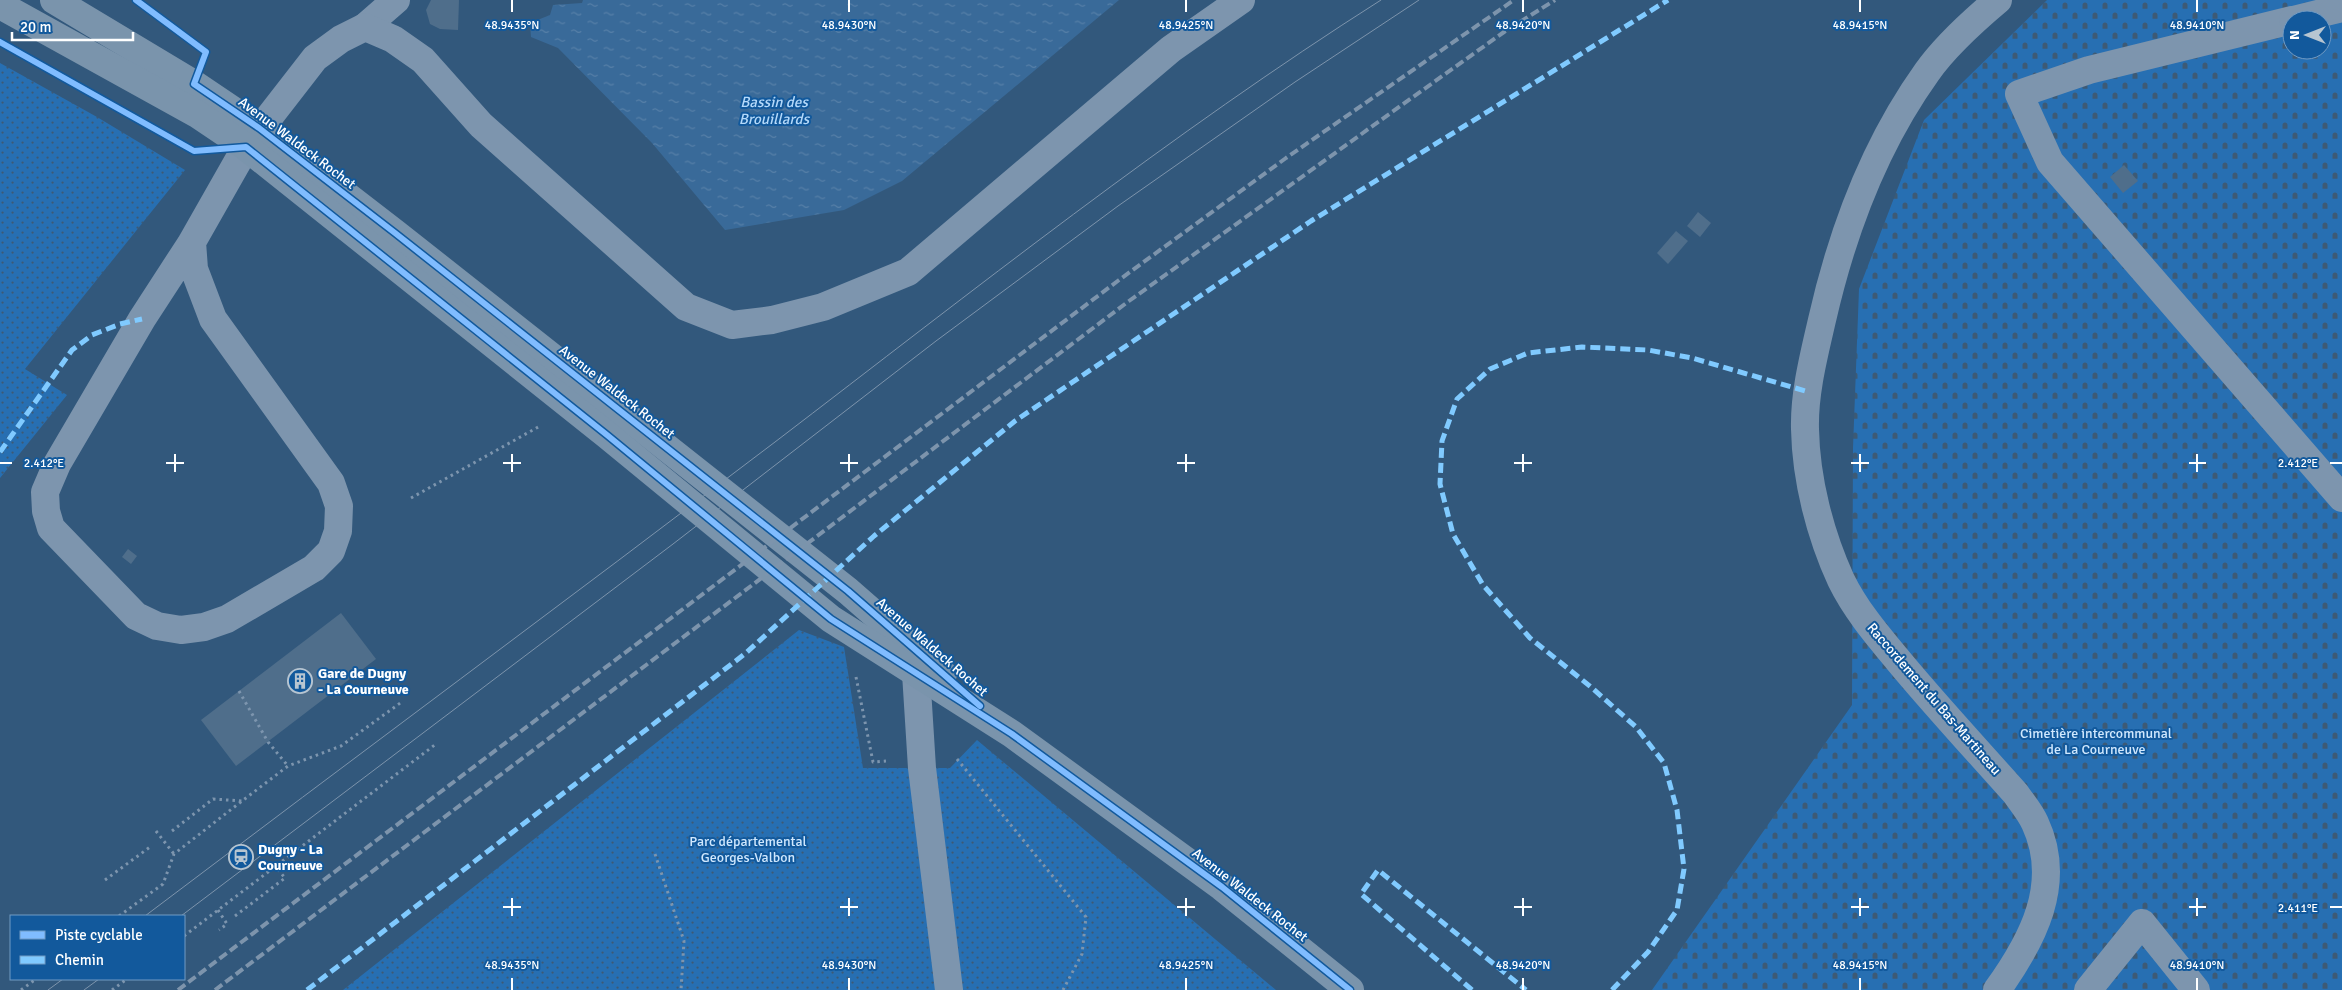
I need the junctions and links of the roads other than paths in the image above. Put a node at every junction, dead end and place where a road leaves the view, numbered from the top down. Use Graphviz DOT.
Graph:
graph roads {
  1 [pos="54,0"];
  2 [pos="396,0"];
  3 [pos="1241,0"];
  4 [pos="1998,0"];
  5 [pos="0,5"];
  6 [pos="2282,22"];
  7 [pos="365,28"];
  8 [pos="253,138"];
  9 [pos="192,242"];
  10 [pos="2342,498"];
  11 [pos="916,673"];
  12 [pos="1012,734"];
  13 [pos="949,990"];
  14 [pos="1350,990"];
  15 [pos="1998,990"];
  16 [pos="2088,990"];
  17 [pos="2196,990"];
  1 -- 8 [label="main road, Avenue Waldeck Rochet"];
  2 -- 7 [label="lane"];
  3 -- 7 [label="lane"];
  4 -- 15 [label="lane, Raccordement du Bas-Martineau"];
  5 -- 8 [label="main road"];
  6 -- 10 [label="lane"];
  7 -- 8 [label="lane"];
  8 -- 9 [label="lane"];
  8 -- 11 [label="main road, Avenue Waldeck Rochet"];
  8 -- 12 [label="main road, Avenue Waldeck Rochet"];
  9 -- 9 [label="lane"];
  11 -- 12 [label="main road, Avenue Waldeck Rochet"];
  11 -- 13 [label="lane"];
  12 -- 14 [label="main road, Avenue Waldeck Rochet"];
  16 -- 17 [label="lane"];
}
